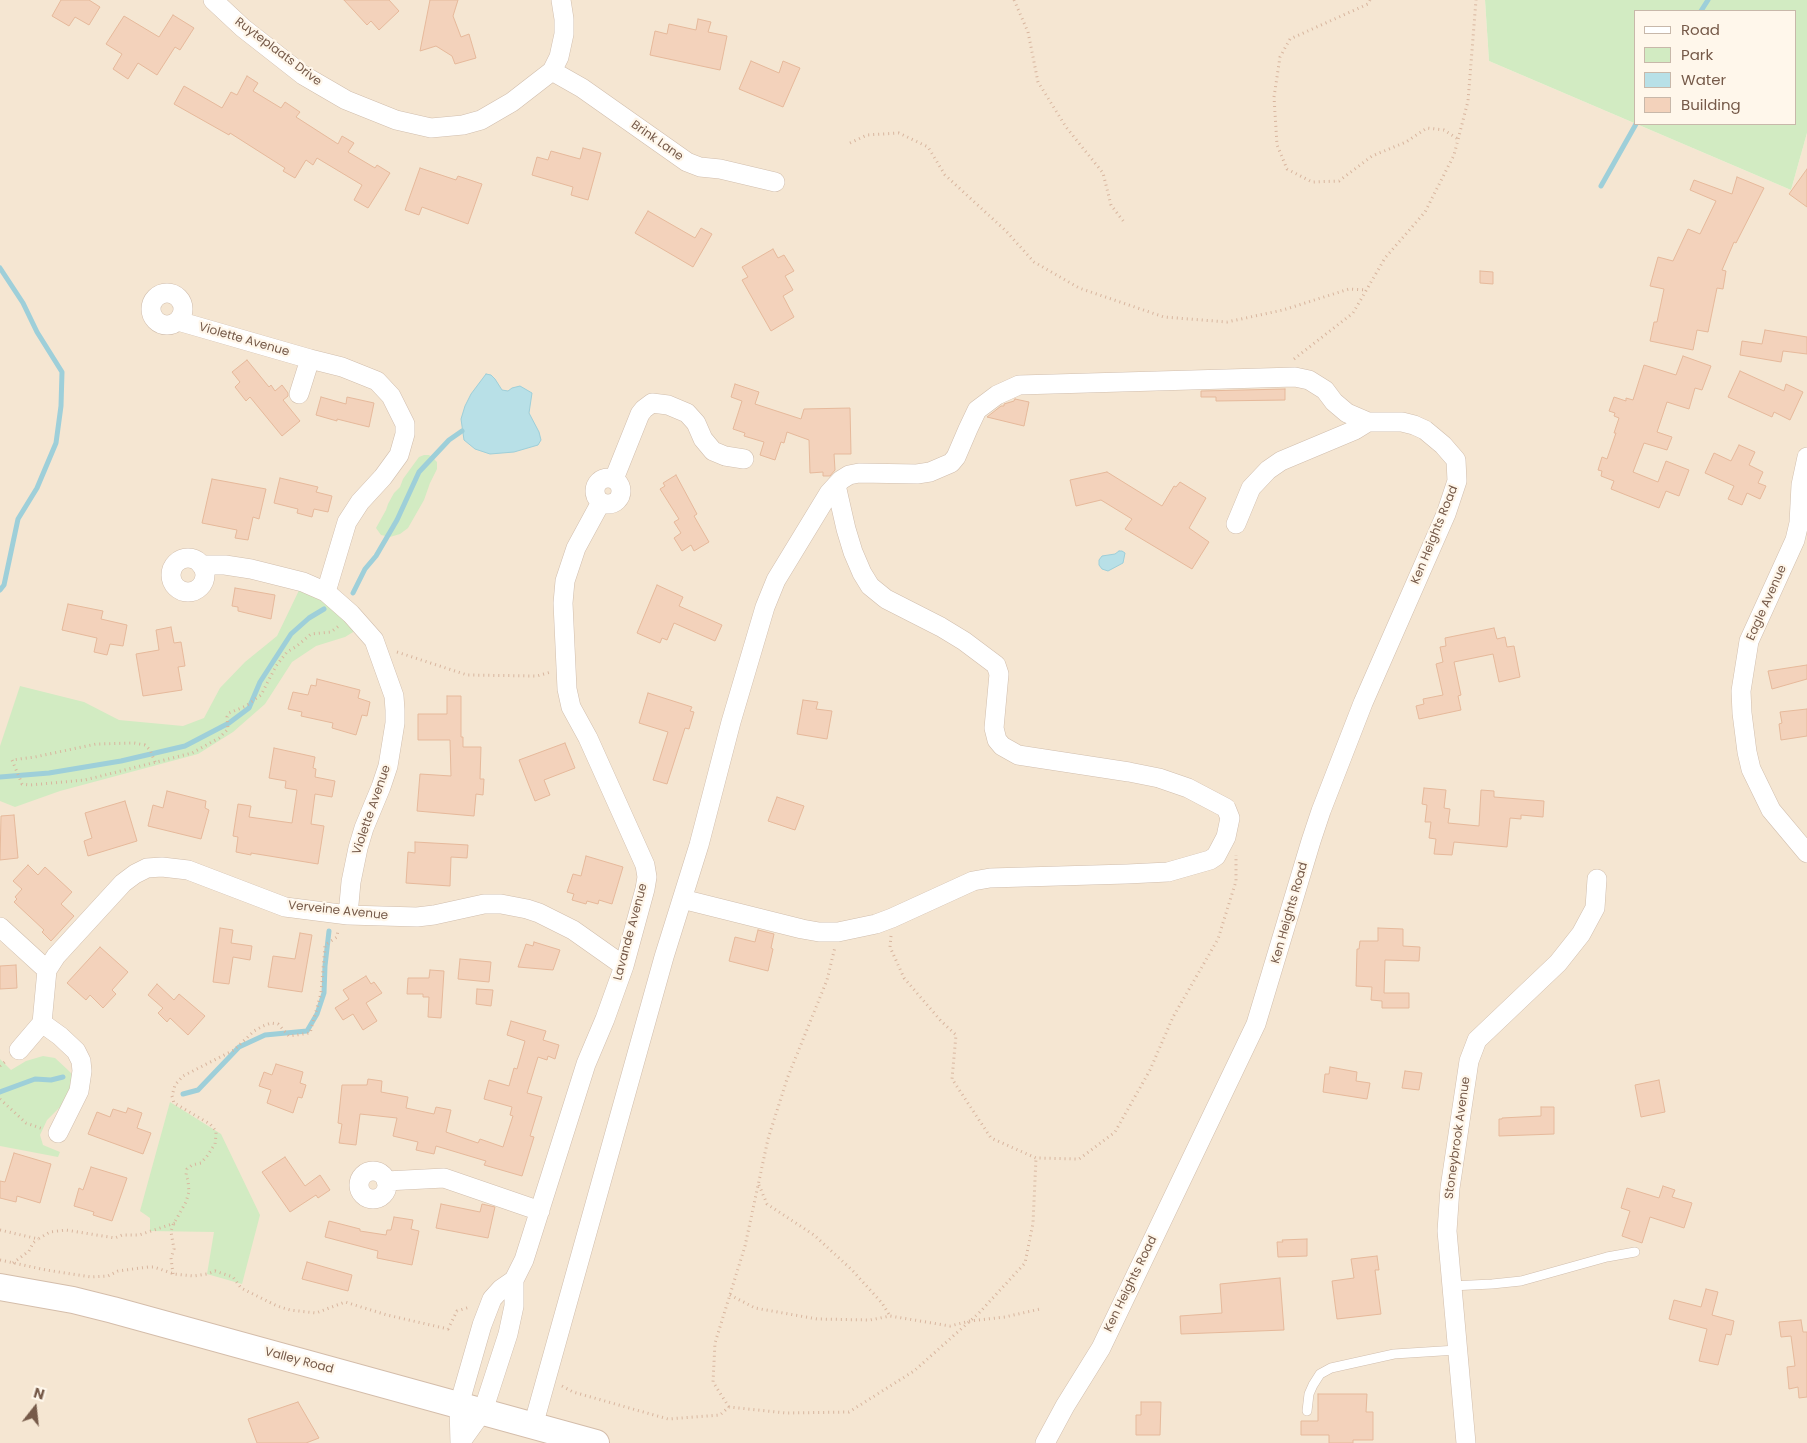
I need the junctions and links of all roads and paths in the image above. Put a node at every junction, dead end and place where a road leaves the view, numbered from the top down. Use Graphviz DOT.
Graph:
graph roads {
  1 [pos="213,0"];
  2 [pos="561,0"];
  3 [pos="1014,0"];
  4 [pos="1370,0"];
  5 [pos="1476,0"];
  6 [pos="552,71"];
  7 [pos="1458,139"];
  8 [pos="850,143"];
  9 [pos="775,182"];
  10 [pos="1124,222"];
  11 [pos="1366,290"];
  12 [pos="178,321"];
  13 [pos="310,359"];
  14 [pos="1280,377"];
  15 [pos="300,394"];
  16 [pos="1368,422"];
  17 [pos="1807,458"];
  18 [pos="744,459"];
  19 [pos="836,485"];
  20 [pos="1803,505"];
  21 [pos="1236,524"];
  22 [pos="201,565"];
  23 [pos="326,592"];
  24 [pos="351,614"];
  25 [pos="374,640"];
  26 [pos="552,672"];
  27 [pos="154,761"];
  28 [pos="1230,818"];
  29 [pos="1807,853"];
  30 [pos="1598,879"];
  31 [pos="682,899"];
  32 [pos="348,915"];
  33 [pos="892,918"];
  34 [pos="0,927"];
  35 [pos="838,932"];
  36 [pos="332,941"];
  37 [pos="624,966"];
  38 [pos="47,970"];
  39 [pos="42,1022"];
  40 [pos="19,1050"];
  41 [pos="0,1099"];
  42 [pos="58,1132"];
  43 [pos="1036,1158"];
  44 [pos="386,1181"];
  45 [pos="758,1184"];
  46 [pos="540,1211"];
  47 [pos="175,1223"];
  48 [pos="0,1230"];
  49 [pos="38,1239"];
  50 [pos="1635,1252"];
  51 [pos="0,1260"];
  52 [pos="12,1263"];
  53 [pos="173,1274"];
  54 [pos="514,1280"];
  55 [pos="1452,1286"];
  56 [pos="0,1287"];
  57 [pos="730,1294"];
  58 [pos="478,1306"];
  59 [pos="1040,1309"];
  60 [pos="890,1316"];
  61 [pos="970,1321"];
  62 [pos="1457,1350"];
  63 [pos="473,1355"];
  64 [pos="501,1355"];
  65 [pos="547,1376"];
  66 [pos="729,1407"];
  67 [pos="471,1408"];
  68 [pos="1307,1411"];
  69 [pos="533,1426"];
  70 [pos="596,1443"];
  71 [pos="1045,1443"];
  72 [pos="1466,1443"];
  1 -- 6 [label="street, Ruyteplaats Drive"];
  2 -- 6 [label="street"];
  3 -- 10 [label="path"];
  4 -- 7 [label="path"];
  5 -- 7 [label="path"];
  6 -- 9 [label="street, Brink Lane"];
  7 -- 11 [label="path"];
  8 -- 11 [label="path"];
  11 -- 14 [label="path"];
  12 -- 13 [label="street, Violette Avenue"];
  13 -- 15 [label="street"];
  13 -- 23 [label="street, Violette Avenue"];
  14 -- 16 [label="street"];
  14 -- 19 [label="street"];
  16 -- 21 [label="street"];
  16 -- 71 [label="street, Ken Heights Road"];
  17 -- 20 [label="street, Eagle Avenue"];
  18 -- 37 [label="street, Lavande Avenue"];
  19 -- 28 [label="street"];
  19 -- 31 [label="street"];
  20 -- 29 [label="street, Eagle Avenue"];
  22 -- 23 [label="street"];
  23 -- 24 [label="street, Violette Avenue"];
  24 -- 25 [label="street, Violette Avenue"];
  24 -- 27 [label="path"];
  25 -- 26 [label="path"];
  25 -- 32 [label="street, Violette Avenue"];
  27 -- 27 [label="path"];
  28 -- 33 [label="street"];
  28 -- 43 [label="path"];
  30 -- 55 [label="street, Stoneybrook Avenue"];
  31 -- 35 [label="street"];
  31 -- 65 [label="street"];
  32 -- 37 [label="street, Verveine Avenue"];
  32 -- 38 [label="street, Verveine Avenue"];
  33 -- 35 [label="street"];
  33 -- 43 [label="path"];
  34 -- 38 [label="street"];
  35 -- 45 [label="path"];
  36 -- 47 [label="path"];
  37 -- 46 [label="street, Lavande Avenue"];
  38 -- 39 [label="street, Verveine Avenue"];
  39 -- 40 [label="street"];
  39 -- 42 [label="street"];
  41 -- 42 [label="path"];
  43 -- 61 [label="path"];
  44 -- 46 [label="street"];
  45 -- 57 [label="path"];
  45 -- 60 [label="path"];
  46 -- 54 [label="street, Lavande Avenue"];
  47 -- 49 [label="path"];
  47 -- 53 [label="path"];
  48 -- 49 [label="path"];
  49 -- 52 [label="path"];
  50 -- 55 [label="lane"];
  51 -- 52 [label="path"];
  52 -- 53 [label="path"];
  53 -- 58 [label="path"];
  54 -- 58 [label="street"];
  54 -- 63 [label="street, Lavande Avenue"];
  54 -- 64 [label="street, Lavande Avenue"];
  55 -- 62 [label="street, Stoneybrook Avenue"];
  56 -- 67 [label="street, Valley Road"];
  57 -- 60 [label="path"];
  57 -- 66 [label="path"];
  58 -- 63 [label="street"];
  59 -- 61 [label="path"];
  60 -- 61 [label="path"];
  61 -- 66 [label="path"];
  62 -- 68 [label="lane"];
  62 -- 72 [label="street, Stoneybrook Avenue"];
  63 -- 64 [label="street"];
  63 -- 67 [label="street, Lavande Avenue"];
  64 -- 67 [label="street, Lavande Avenue"];
  65 -- 66 [label="path"];
  65 -- 69 [label="street"];
  67 -- 69 [label="street, Valley Road"];
  69 -- 70 [label="street, Valley Road"];
}
